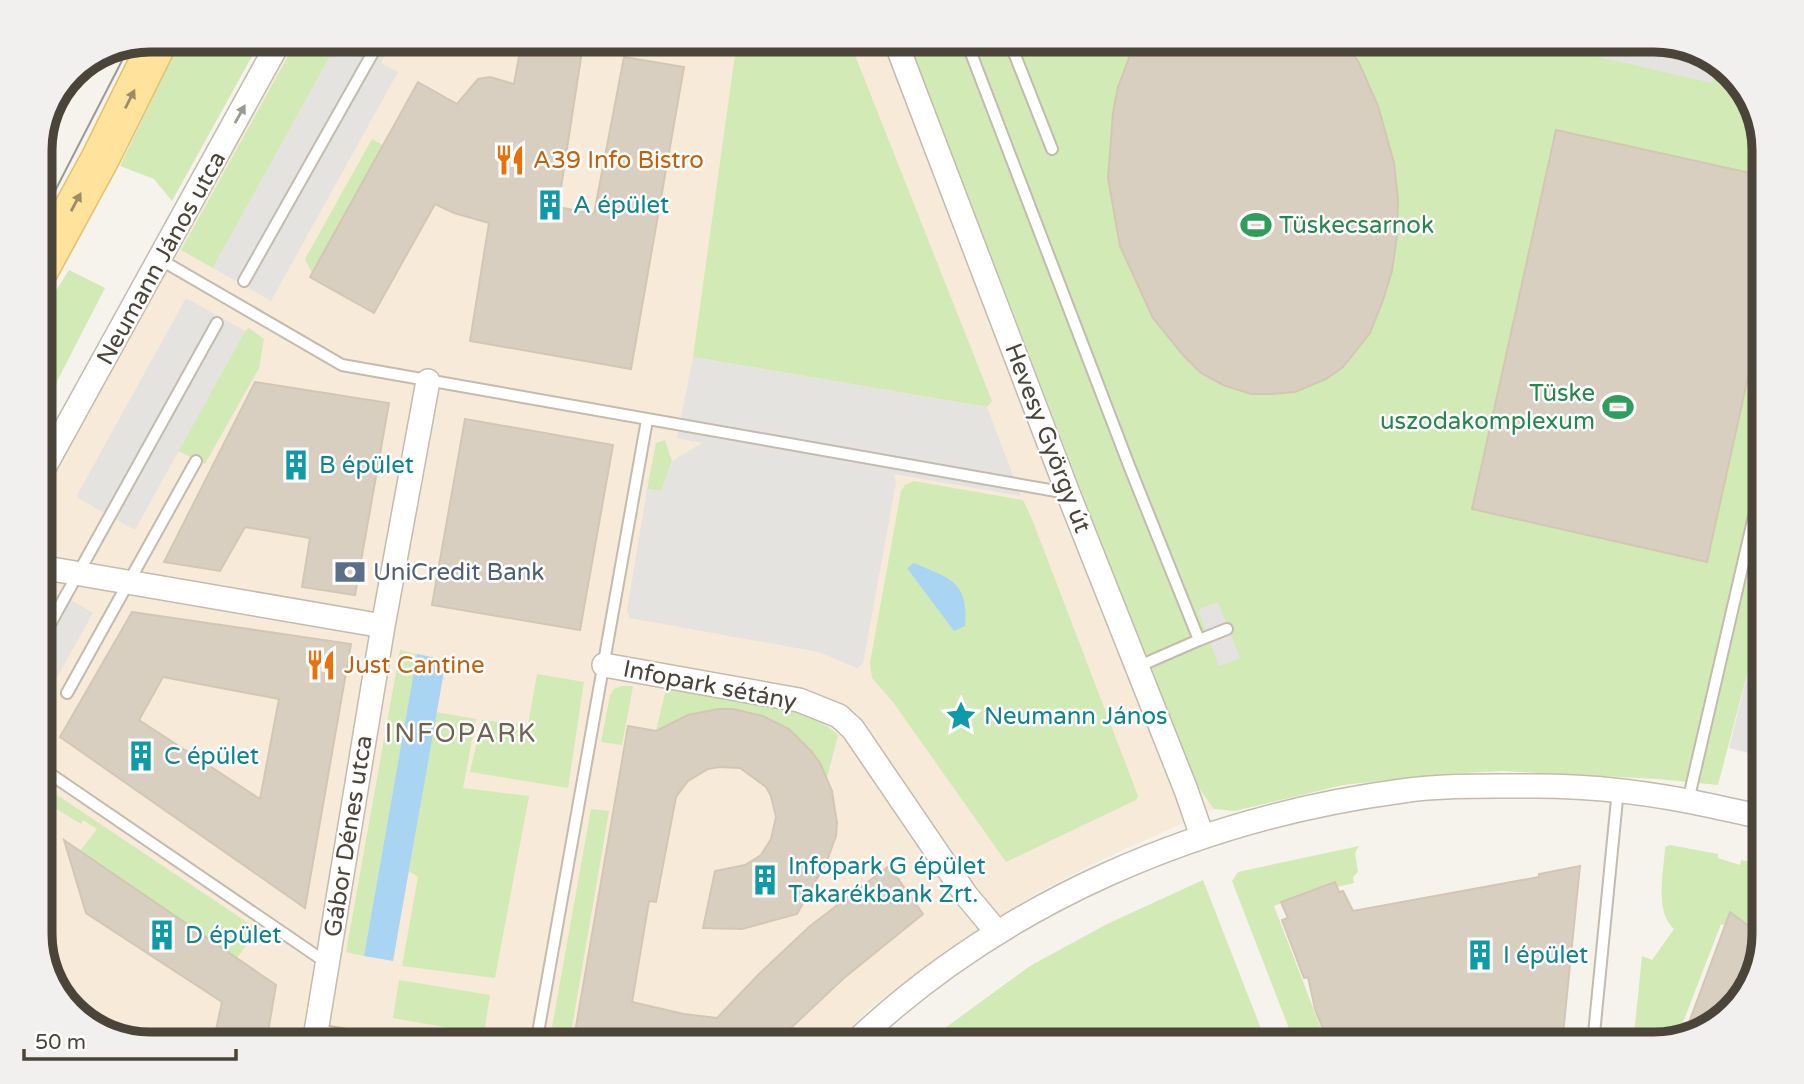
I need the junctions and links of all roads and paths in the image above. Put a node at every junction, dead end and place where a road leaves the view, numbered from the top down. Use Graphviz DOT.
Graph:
graph roads {
  1 [pos="153,52"];
  2 [pos="274,52"];
  3 [pos="373,52"];
  4 [pos="900,52"];
  5 [pos="971,52"];
  6 [pos="1014,52"];
  7 [pos="1052,149"];
  8 [pos="53,245"];
  9 [pos="161,260"];
  10 [pos="244,281"];
  11 [pos="217,323"];
  12 [pos="428,381"];
  13 [pos="647,420"];
  14 [pos="53,452"];
  15 [pos="197,461"];
  16 [pos="1068,493"];
  17 [pos="1751,527"];
  18 [pos="53,569"];
  19 [pos="80,573"];
  20 [pos="130,582"];
  21 [pos="53,620"];
  22 [pos="383,626"];
  23 [pos="1227,629"];
  24 [pos="1199,640"];
  25 [pos="604,665"];
  26 [pos="1137,667"];
  27 [pos="67,693"];
  28 [pos="53,776"];
  29 [pos="1618,789"];
  30 [pos="1688,801"];
  31 [pos="1752,815"];
  32 [pos="1202,836"];
  33 [pos="997,932"];
  34 [pos="328,964"];
  35 [pos="316,1032"];
  36 [pos="538,1032"];
  37 [pos="865,1032"];
  38 [pos="1594,1032"];
  8 -- 1 [label="main road, one-way"];
  9 -- 2 [label="street, Neumann János utca, one-way"];
  3 -- 10 [label="lane"];
  4 -- 16 [label="street, Hevesy György út"];
  5 -- 24 [label="lane"];
  6 -- 7 [label="lane"];
  9 -- 12 [label="lane"];
  9 -- 14 [label="street, Neumann János utca"];
  11 -- 19 [label="lane"];
  12 -- 13 [label="lane"];
  12 -- 22 [label="street, Gábor Dénes utca"];
  13 -- 16 [label="lane"];
  13 -- 25 [label="lane"];
  15 -- 20 [label="lane"];
  16 -- 26 [label="street, Hevesy György út"];
  17 -- 30 [label="lane"];
  18 -- 19 [label="street"];
  19 -- 20 [label="street"];
  19 -- 21 [label="lane"];
  20 -- 22 [label="street"];
  20 -- 27 [label="lane"];
  22 -- 34 [label="street, Gábor Dénes utca"];
  23 -- 24 [label="lane"];
  24 -- 26 [label="lane"];
  25 -- 33 [label="street, Infopark sétány"];
  25 -- 36 [label="lane"];
  26 -- 32 [label="street, Hevesy György út"];
  28 -- 34 [label="lane"];
  29 -- 30 [label="street"];
  29 -- 32 [label="street"];
  29 -- 38 [label="lane"];
  30 -- 31 [label="street"];
  32 -- 33 [label="street"];
  33 -- 37 [label="street"];
  34 -- 35 [label="street, Gábor Dénes utca"];
}
